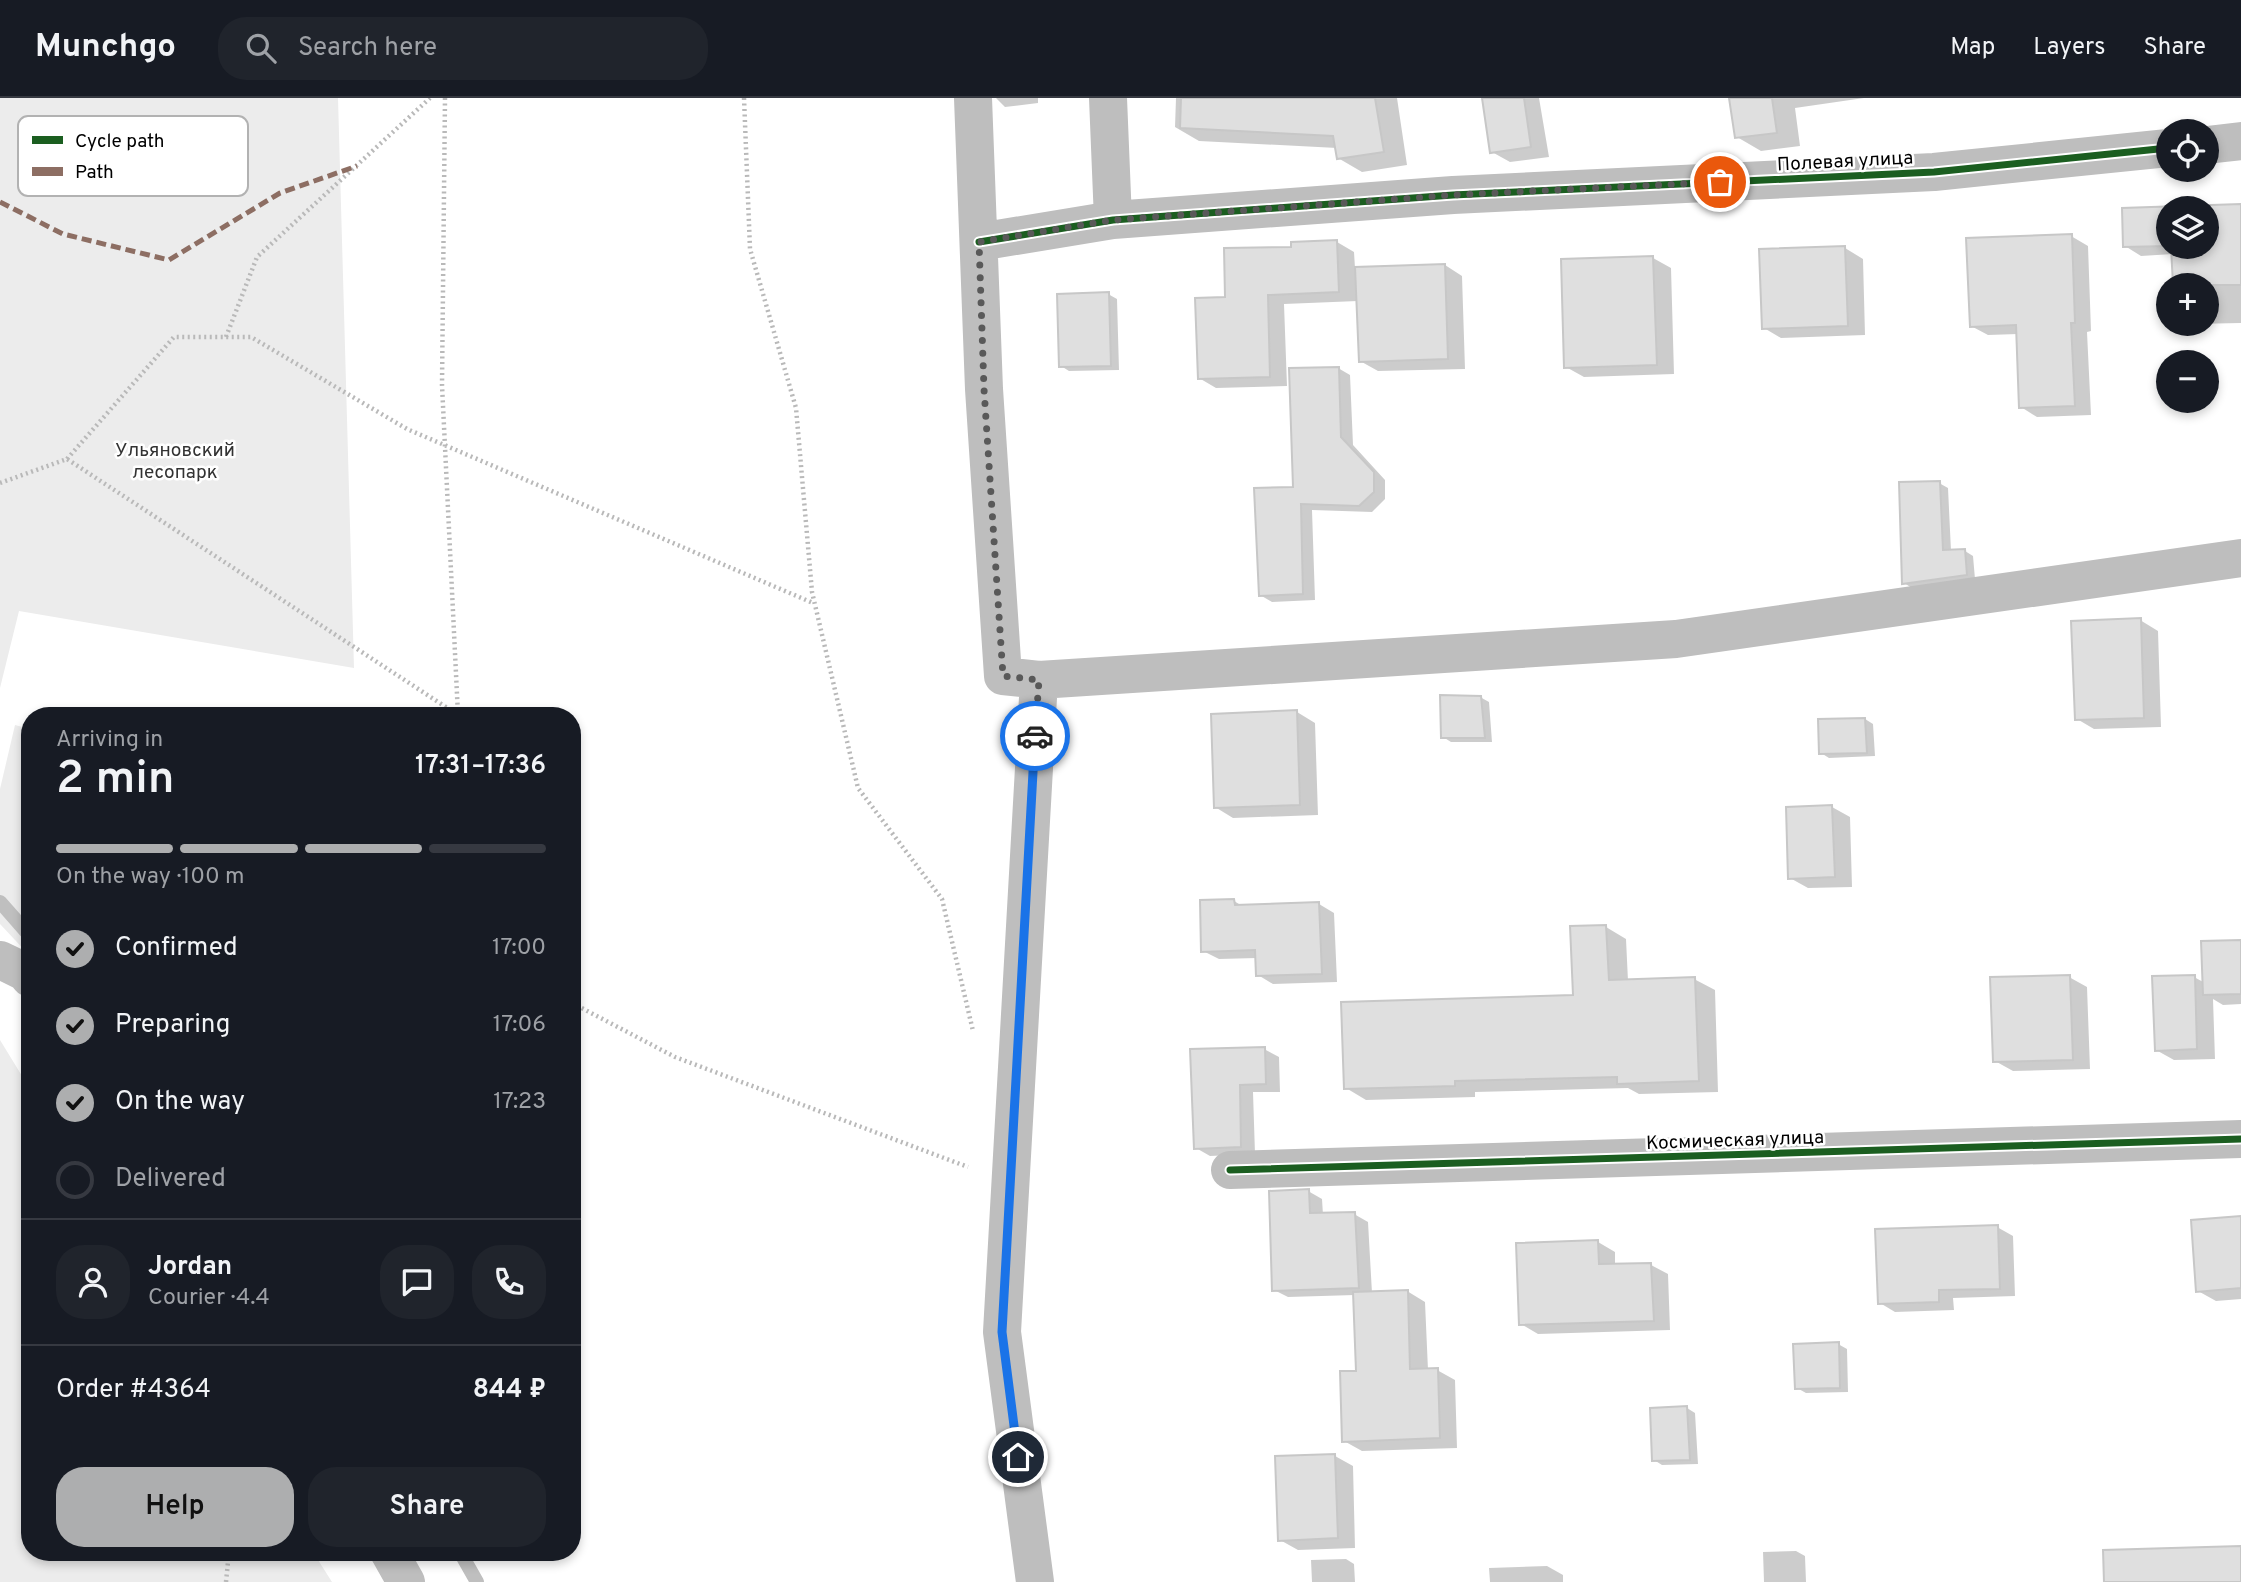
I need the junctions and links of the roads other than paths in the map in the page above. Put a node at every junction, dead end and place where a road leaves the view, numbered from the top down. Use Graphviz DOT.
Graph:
graph roads {
  1 [pos="973,98"];
  2 [pos="1108,98"];
  3 [pos="2241,141"];
  4 [pos="2219,144"];
  5 [pos="2156,149"];
  6 [pos="1113,220"];
  7 [pos="979,242"];
  8 [pos="2241,558"];
  9 [pos="1039,680"];
  10 [pos="0,960"];
  11 [pos="21,970"];
  12 [pos="2241,1139"];
  13 [pos="1230,1170"];
  14 [pos="394,1561"];
  15 [pos="406,1582"];
  16 [pos="1035,1582"];
  1 -- 7 [label="street"];
  2 -- 6 [label="street"];
  3 -- 4 [label="street"];
  5 -- 6 [label="street, Полевая улица"];
  6 -- 7 [label="street, Полевая улица"];
  7 -- 9 [label="street"];
  8 -- 9 [label="street"];
  9 -- 16 [label="street"];
  10 -- 11 [label="street"];
  12 -- 13 [label="street, Космическая улица"];
  14 -- 15 [label="street"];
}
